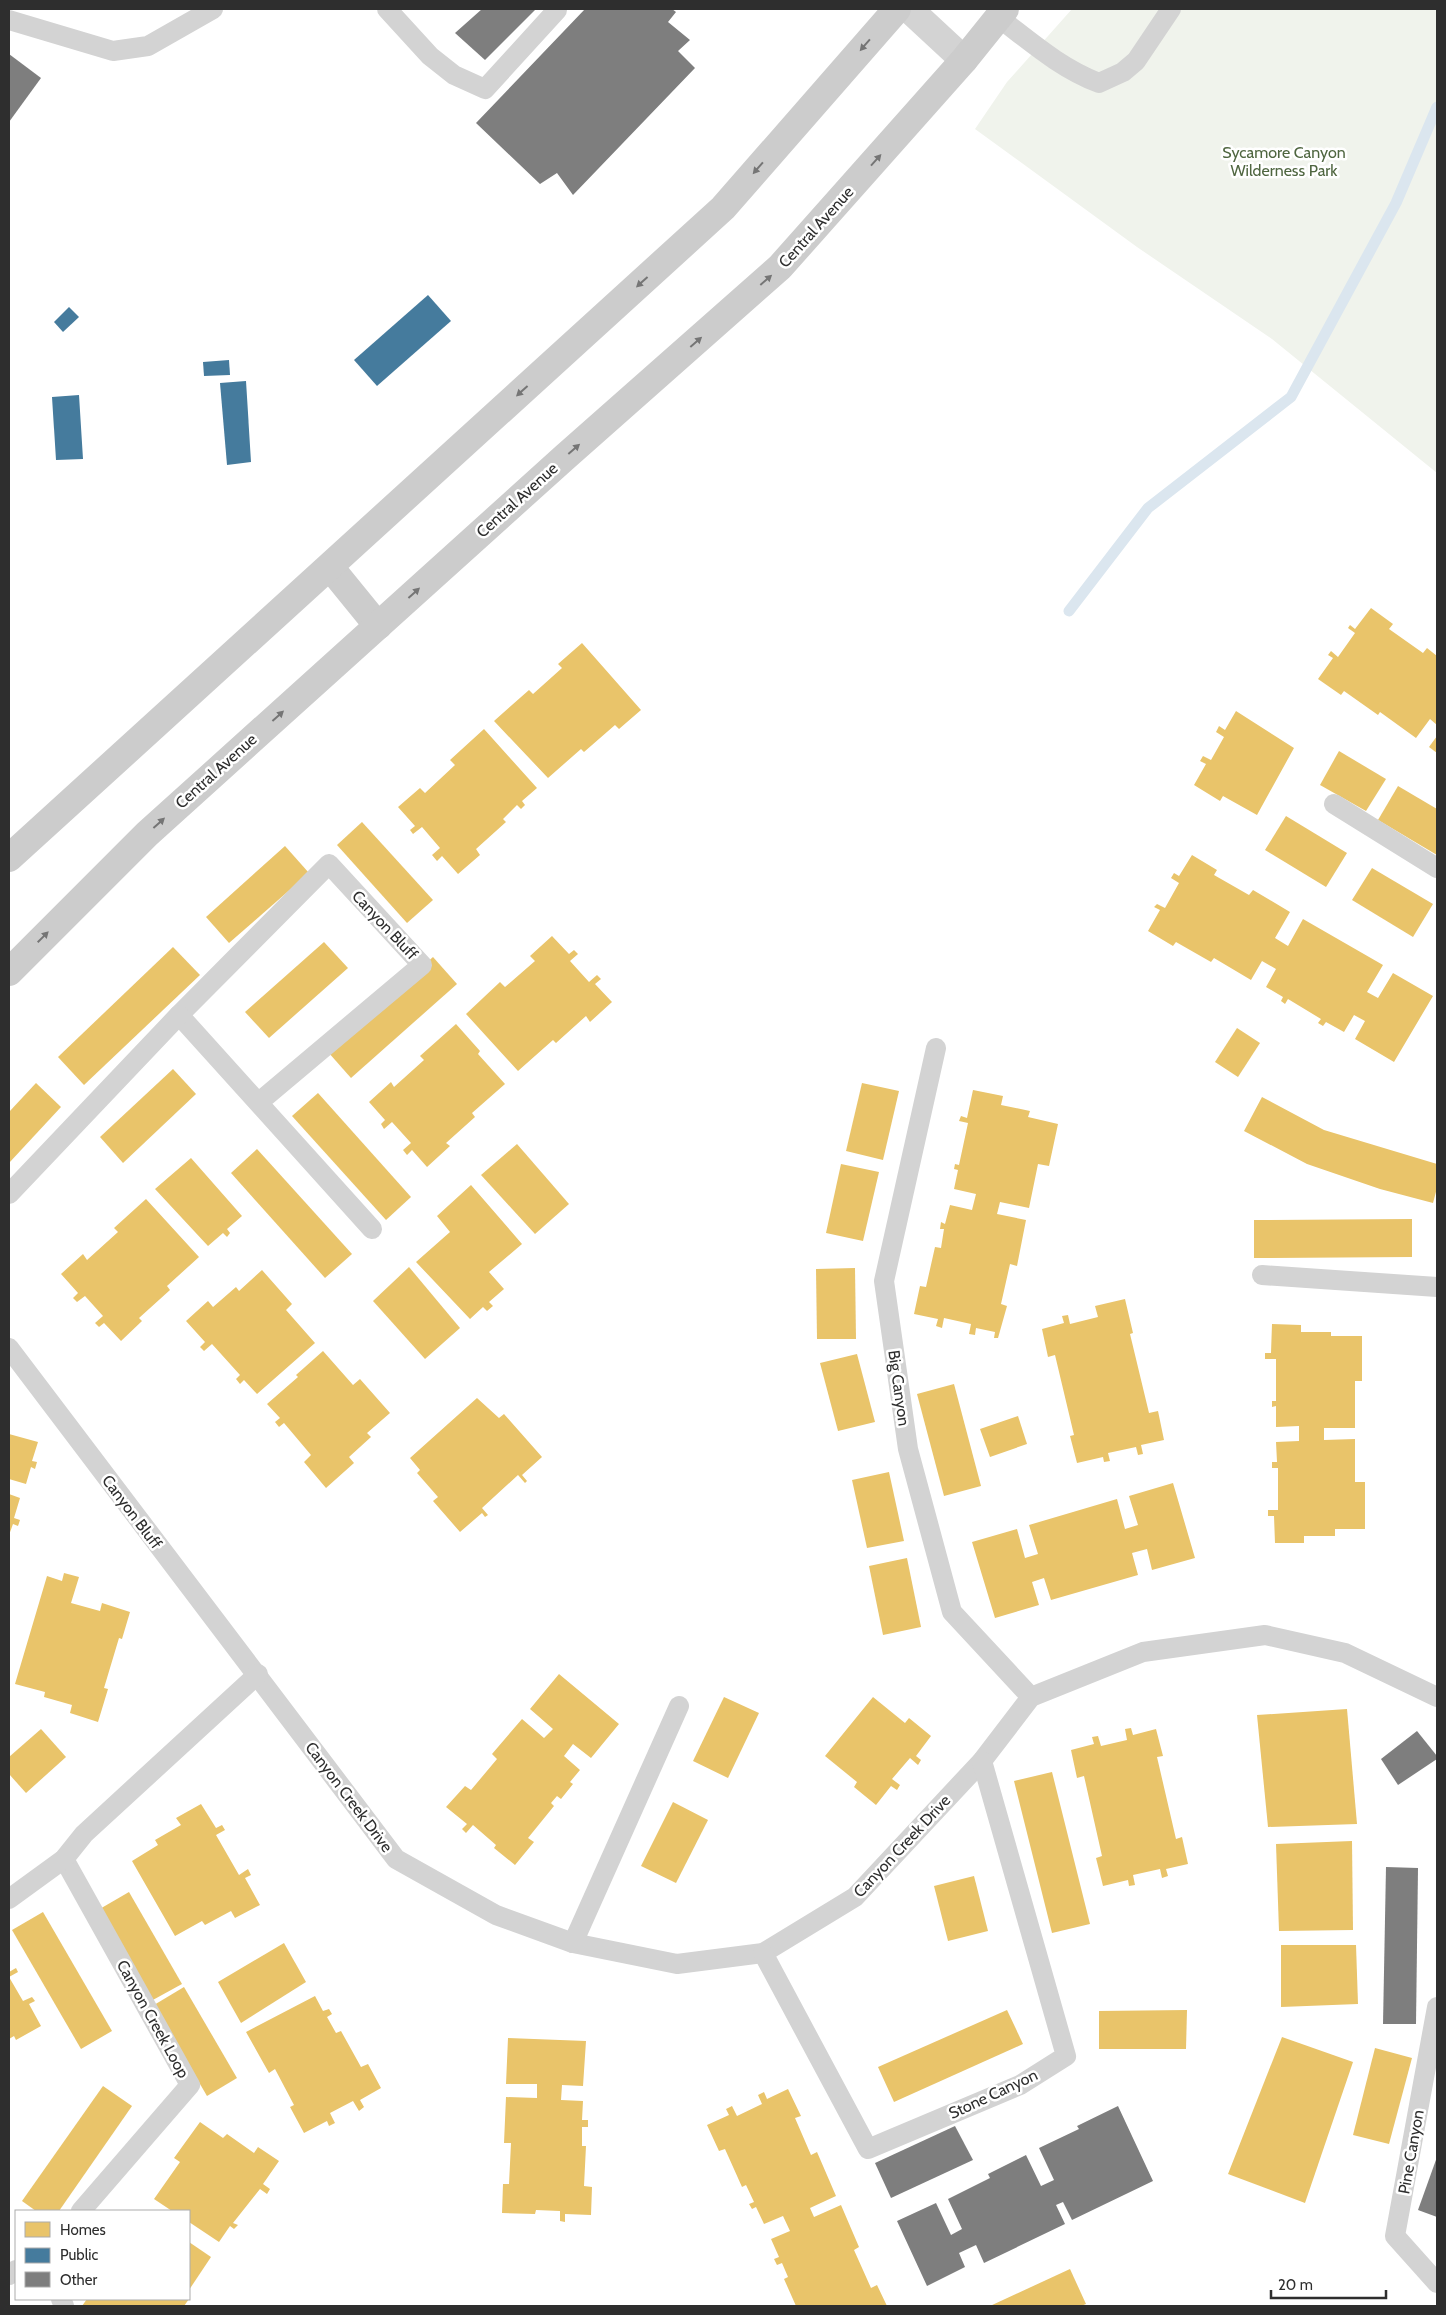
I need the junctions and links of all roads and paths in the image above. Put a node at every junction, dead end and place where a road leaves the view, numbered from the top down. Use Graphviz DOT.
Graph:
graph roads {
  1 [pos="213,9"];
  2 [pos="387,9"];
  3 [pos="897,9"];
  4 [pos="909,9"];
  5 [pos="1170,9"];
  6 [pos="557,10"];
  7 [pos="1002,13"];
  8 [pos="9,20"];
  9 [pos="964,60"];
  10 [pos="330,567"];
  11 [pos="378,626"];
  12 [pos="1334,804"];
  13 [pos="9,858"];
  14 [pos="1437,868"];
  15 [pos="9,972"];
  16 [pos="179,1014"];
  17 [pos="936,1048"];
  18 [pos="259,1102"];
  19 [pos="9,1194"];
  20 [pos="372,1229"];
  21 [pos="1262,1275"];
  22 [pos="1437,1287"];
  23 [pos="9,1348"];
  24 [pos="258,1674"];
  25 [pos="1437,1696"];
  26 [pos="1031,1697"];
  27 [pos="679,1706"];
  28 [pos="982,1761"];
  29 [pos="64,1858"];
  30 [pos="9,1899"];
  31 [pos="573,1944"];
  32 [pos="763,1953"];
  33 [pos="1437,2007"];
  34 [pos="82,2210"];
  35 [pos="1437,2283"];
  1 -- 8 [label="lane"];
  2 -- 6 [label="lane"];
  3 -- 10 [label="main road, one-way"];
  4 -- 9 [label="street"];
  5 -- 7 [label="lane"];
  7 -- 9 [label="main road, Central Avenue"];
  11 -- 9 [label="main road, Central Avenue, one-way"];
  10 -- 11 [label="main road"];
  10 -- 13 [label="main road"];
  15 -- 11 [label="main road, Central Avenue, one-way"];
  12 -- 14 [label="lane"];
  16 -- 18 [label="lane"];
  16 -- 18 [label="lane, Canyon Bluff"];
  16 -- 19 [label="lane, Canyon Bluff"];
  17 -- 26 [label="lane, Big Canyon"];
  18 -- 20 [label="lane"];
  21 -- 22 [label="lane"];
  23 -- 24 [label="lane, Canyon Bluff"];
  24 -- 29 [label="lane"];
  24 -- 31 [label="lane, Canyon Creek Drive"];
  25 -- 26 [label="lane"];
  26 -- 28 [label="lane, Canyon Creek Drive"];
  27 -- 31 [label="lane"];
  28 -- 32 [label="lane, Canyon Creek Drive"];
  28 -- 32 [label="lane, Stone Canyon"];
  29 -- 30 [label="lane"];
  29 -- 34 [label="lane, Canyon Creek Loop"];
  31 -- 32 [label="lane, Canyon Creek Drive"];
  33 -- 35 [label="lane, Pine Canyon"];
}
